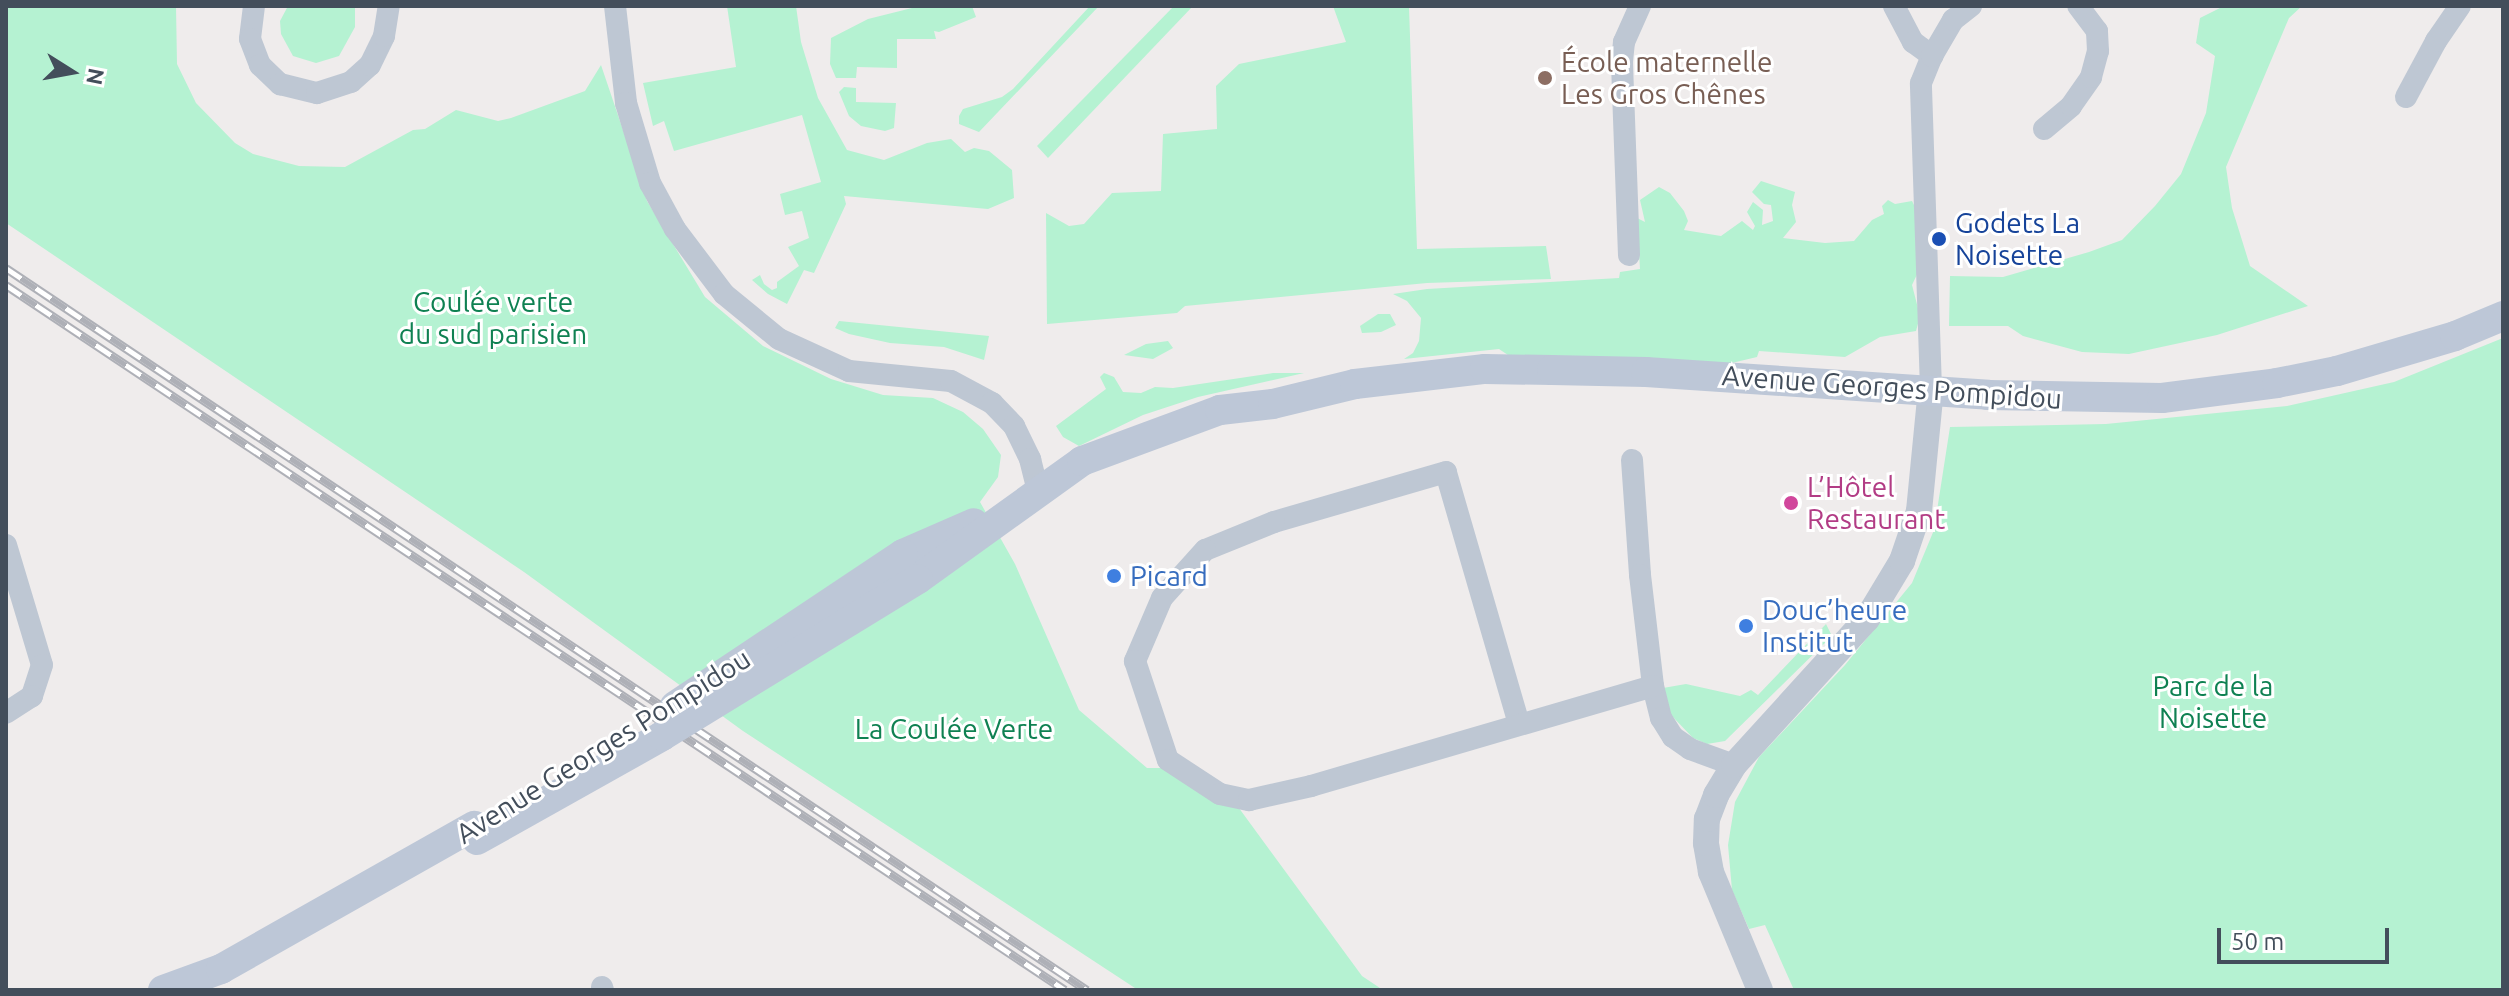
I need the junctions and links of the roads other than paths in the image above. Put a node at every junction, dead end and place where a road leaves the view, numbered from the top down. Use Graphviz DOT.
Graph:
graph roads {
  1 [pos="254,6"];
  2 [pos="389,6"];
  3 [pos="615,6"];
  4 [pos="1640,6"];
  5 [pos="1894,6"];
  6 [pos="1971,6"];
  7 [pos="2078,6"];
  8 [pos="2460,6"];
  9 [pos="1932,56"];
  10 [pos="2406,97"];
  11 [pos="2044,129"];
  12 [pos="1629,255"];
  13 [pos="2503,316"];
  14 [pos="1931,389"];
  15 [pos="1632,460"];
  16 [pos="1039,496"];
  17 [pos="6,545"];
  18 [pos="1653,686"];
  19 [pos="6,713"];
  20 [pos="1519,724"];
  21 [pos="1734,765"];
  22 [pos="476,833"];
  23 [pos="163,990"];
  24 [pos="207,990"];
  25 [pos="1760,990"];
  1 -- 2 [label="street"];
  3 -- 16 [label="street"];
  4 -- 12 [label="street"];
  5 -- 9 [label="street"];
  6 -- 9 [label="street"];
  7 -- 11 [label="street"];
  8 -- 10 [label="street"];
  9 -- 14 [label="street"];
  13 -- 14 [label="main road, Avenue Georges Pompidou"];
  14 -- 16 [label="main road, Avenue Georges Pompidou"];
  14 -- 21 [label="street"];
  15 -- 18 [label="street"];
  16 -- 22 [label="main road, Avenue Georges Pompidou, bridge"];
  17 -- 19 [label="street"];
  18 -- 20 [label="street"];
  18 -- 21 [label="street"];
  20 -- 20 [label="street"];
  21 -- 25 [label="street"];
  22 -- 23 [label="main road, Avenue Georges Pompidou"];
  22 -- 24 [label="main road, Avenue Georges Pompidou"];
}
